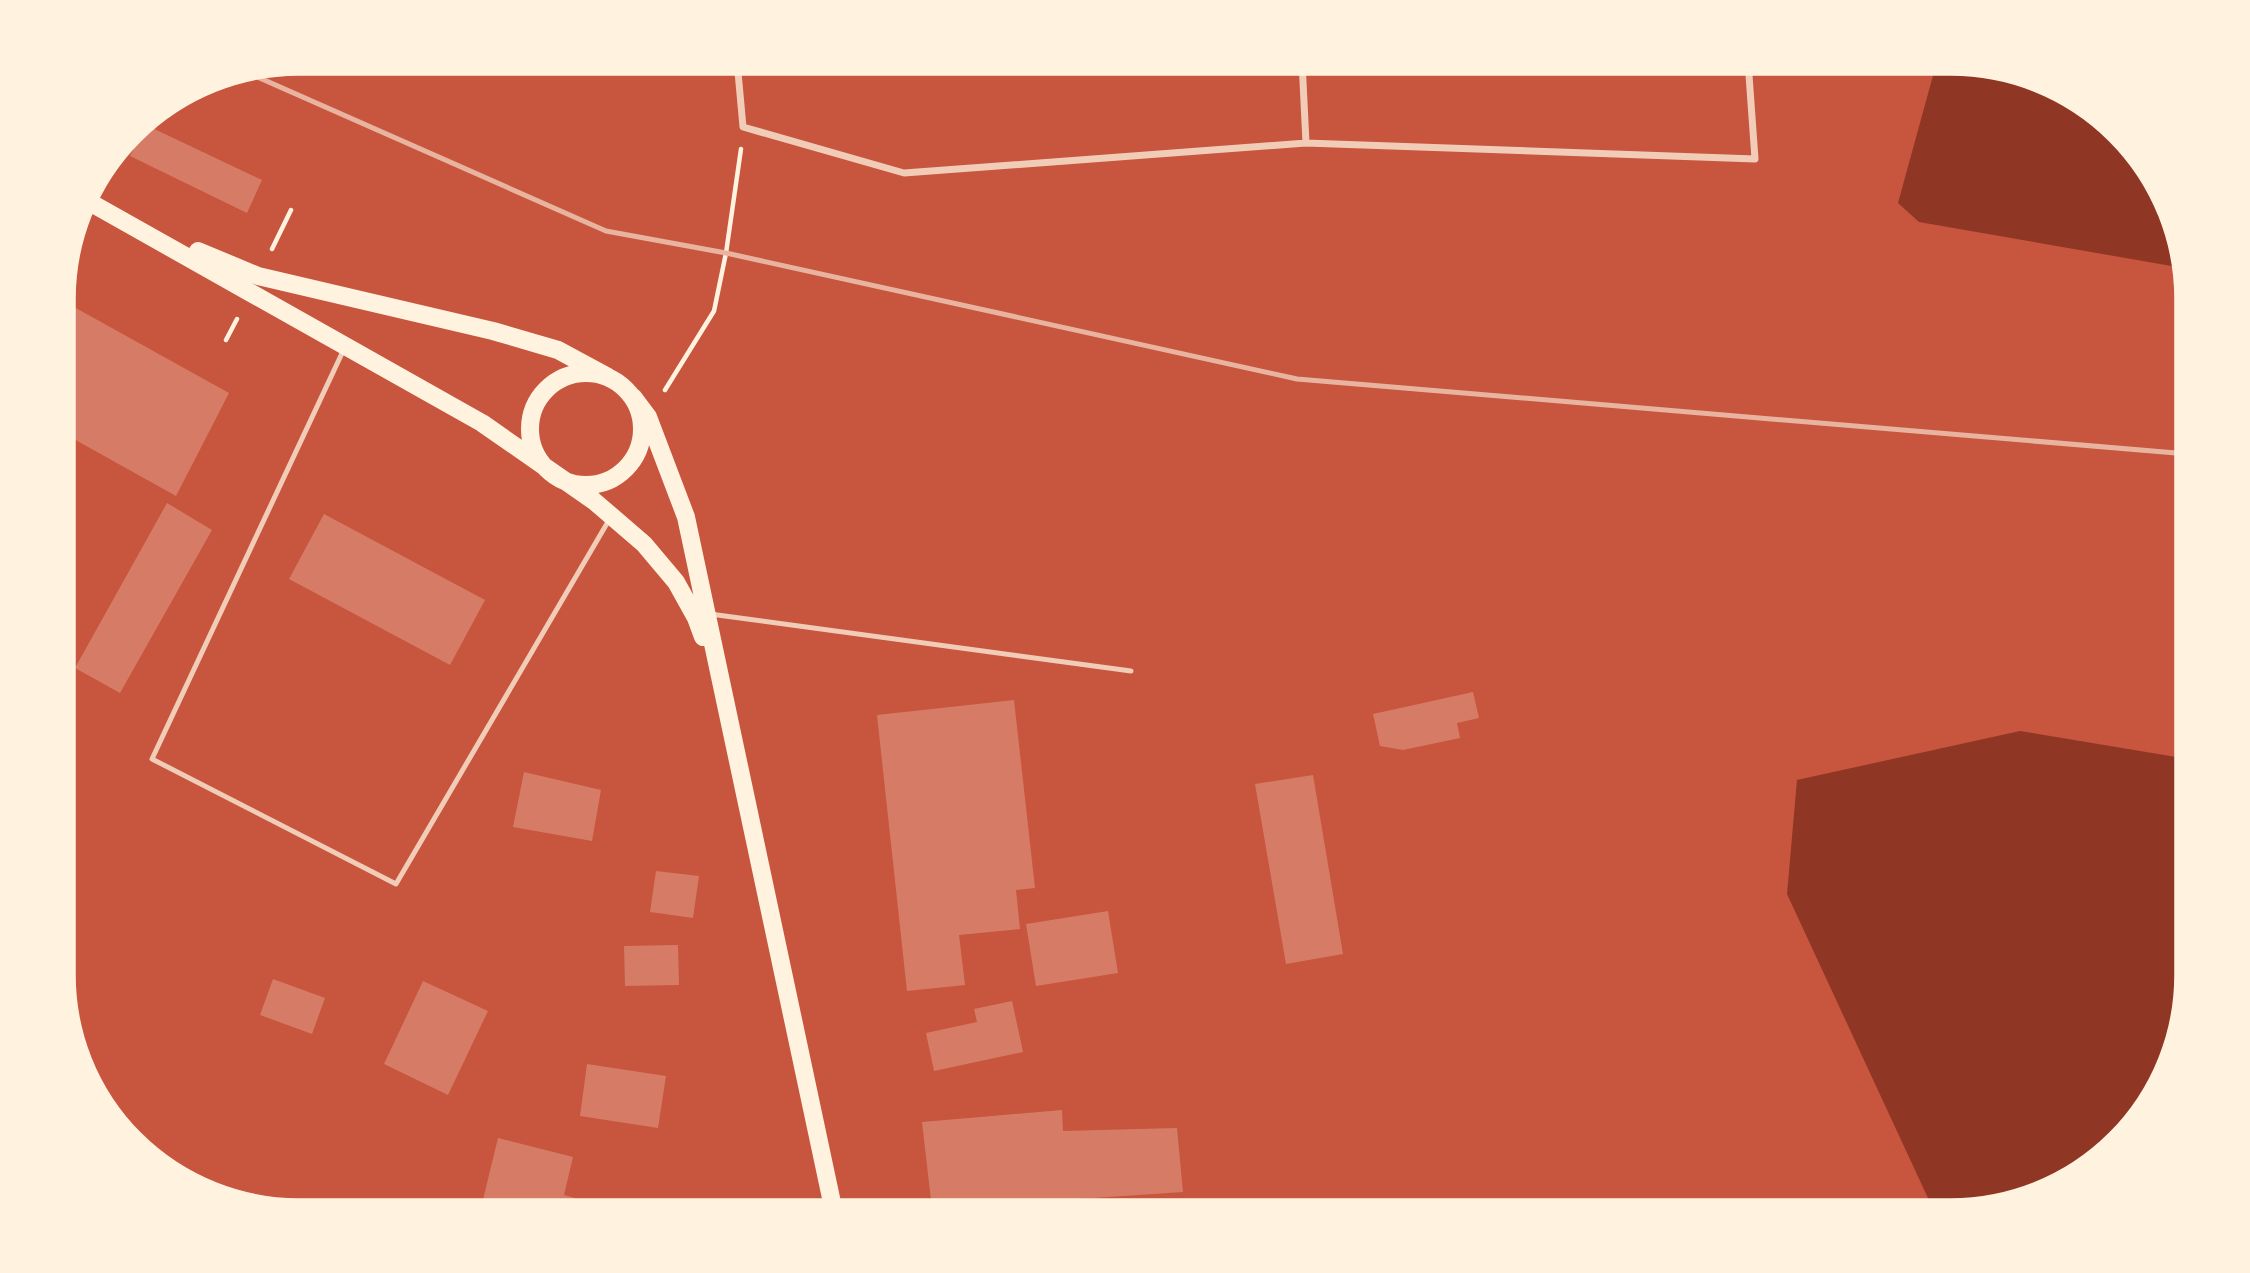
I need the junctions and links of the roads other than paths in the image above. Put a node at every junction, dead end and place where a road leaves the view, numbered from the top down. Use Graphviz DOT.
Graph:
graph roads {
  1 [pos="738,74"];
  2 [pos="1303,74"];
  3 [pos="1749,74"];
  4 [pos="1306,143"];
  5 [pos="95,205"];
  6 [pos="130,223"];
  7 [pos="346,346"];
  8 [pos="608,377"];
  9 [pos="633,397"];
  10 [pos="562,479"];
  11 [pos="611,516"];
  12 [pos="707,614"];
  13 [pos="1131,671"];
  14 [pos="725,696"];
  15 [pos="831,1200"];
  1 -- 4 [label="street"];
  2 -- 4 [label="street"];
  3 -- 4 [label="street"];
  5 -- 6 [label="main road"];
  6 -- 7 [label="main road"];
  6 -- 8 [label="main road"];
  7 -- 10 [label="main road"];
  7 -- 11 [label="lane"];
  8 -- 9 [label="main road"];
  8 -- 10 [label="main road"];
  9 -- 10 [label="main road"];
  9 -- 12 [label="main road"];
  10 -- 11 [label="main road"];
  11 -- 14 [label="main road"];
  12 -- 13 [label="lane"];
  12 -- 14 [label="main road"];
  14 -- 15 [label="main road"];
}
